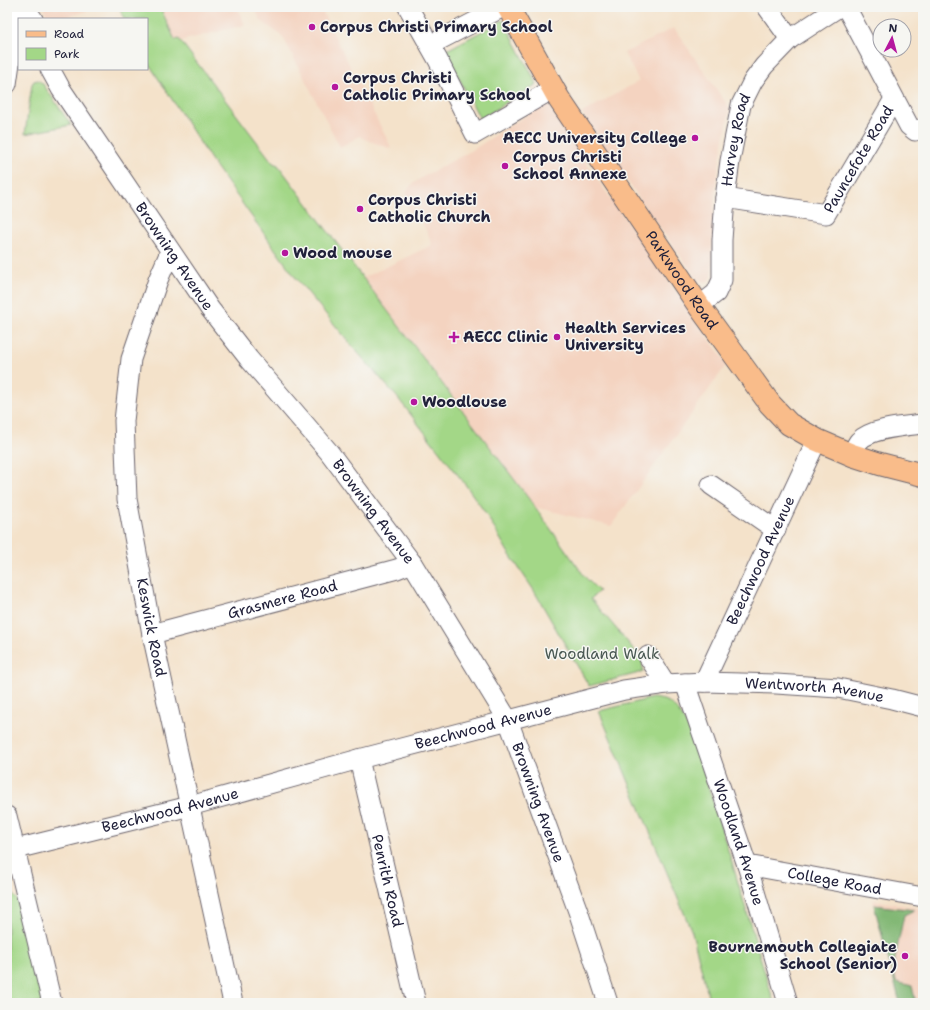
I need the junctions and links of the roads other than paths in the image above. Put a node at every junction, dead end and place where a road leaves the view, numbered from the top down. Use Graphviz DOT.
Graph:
graph roads {
  1 [pos="408,7"];
  2 [pos="503,7"];
  3 [pos="508,7"];
  4 [pos="767,7"];
  5 [pos="839,7"];
  6 [pos="846,7"];
  7 [pos="18,8"];
  8 [pos="32,18"];
  9 [pos="790,39"];
  10 [pos="430,45"];
  11 [pos="15,64"];
  12 [pos="51,70"];
  13 [pos="7,84"];
  14 [pos="553,89"];
  15 [pos="894,98"];
  16 [pos="923,128"];
  17 [pos="725,198"];
  18 [pos="170,252"];
  19 [pos="699,306"];
  20 [pos="923,424"];
  21 [pos="817,440"];
  22 [pos="852,455"];
  23 [pos="923,475"];
  24 [pos="711,485"];
  25 [pos="776,530"];
  26 [pos="412,562"];
  27 [pos="152,634"];
  28 [pos="648,656"];
  29 [pos="704,682"];
  30 [pos="685,683"];
  31 [pos="666,684"];
  32 [pos="923,707"];
  33 [pos="508,720"];
  34 [pos="359,760"];
  35 [pos="190,806"];
  36 [pos="7,816"];
  37 [pos="11,850"];
  38 [pos="746,865"];
  39 [pos="923,897"];
  40 [pos="52,1003"];
  41 [pos="233,1003"];
  42 [pos="416,1003"];
  43 [pos="608,1003"];
  44 [pos="788,1003"];
  1 -- 10 [label="street"];
  2 -- 10 [label="street"];
  3 -- 14 [label="main road, Parkwood Road"];
  4 -- 9 [label="street"];
  5 -- 9 [label="street, Harvey Road"];
  6 -- 15 [label="street"];
  7 -- 8 [label="street"];
  7 -- 11 [label="street"];
  9 -- 17 [label="street, Harvey Road"];
  10 -- 14 [label="street"];
  11 -- 13 [label="street"];
  12 -- 18 [label="street, Browning Avenue"];
  14 -- 19 [label="main road, Parkwood Road"];
  15 -- 16 [label="street"];
  15 -- 17 [label="street, Pauncefote Road"];
  17 -- 19 [label="street, Harvey Road"];
  18 -- 26 [label="street, Browning Avenue"];
  18 -- 27 [label="street, Keswick Road"];
  19 -- 21 [label="main road, Parkwood Road"];
  20 -- 22 [label="street"];
  21 -- 22 [label="main road, Parkwood Road"];
  21 -- 25 [label="street, Beechwood Avenue"];
  22 -- 23 [label="main road, Parkwood Road"];
  24 -- 25 [label="street"];
  25 -- 29 [label="street, Beechwood Avenue"];
  26 -- 27 [label="street, Grasmere Road"];
  26 -- 33 [label="street, Browning Avenue"];
  27 -- 35 [label="street, Keswick Road"];
  28 -- 31 [label="street"];
  29 -- 30 [label="street, Beechwood Avenue"];
  29 -- 32 [label="street, Wentworth Avenue"];
  30 -- 31 [label="street, Beechwood Avenue"];
  30 -- 38 [label="street, Woodland Avenue"];
  31 -- 33 [label="street, Beechwood Avenue"];
  33 -- 34 [label="street, Beechwood Avenue"];
  33 -- 43 [label="street, Browning Avenue"];
  34 -- 35 [label="street, Beechwood Avenue"];
  34 -- 42 [label="street, Penrith Road"];
  35 -- 37 [label="street, Beechwood Avenue"];
  35 -- 41 [label="street, Keswick Road"];
  36 -- 37 [label="street"];
  37 -- 40 [label="street"];
  38 -- 39 [label="street, College Road"];
  38 -- 44 [label="street, Woodland Avenue"];
}
